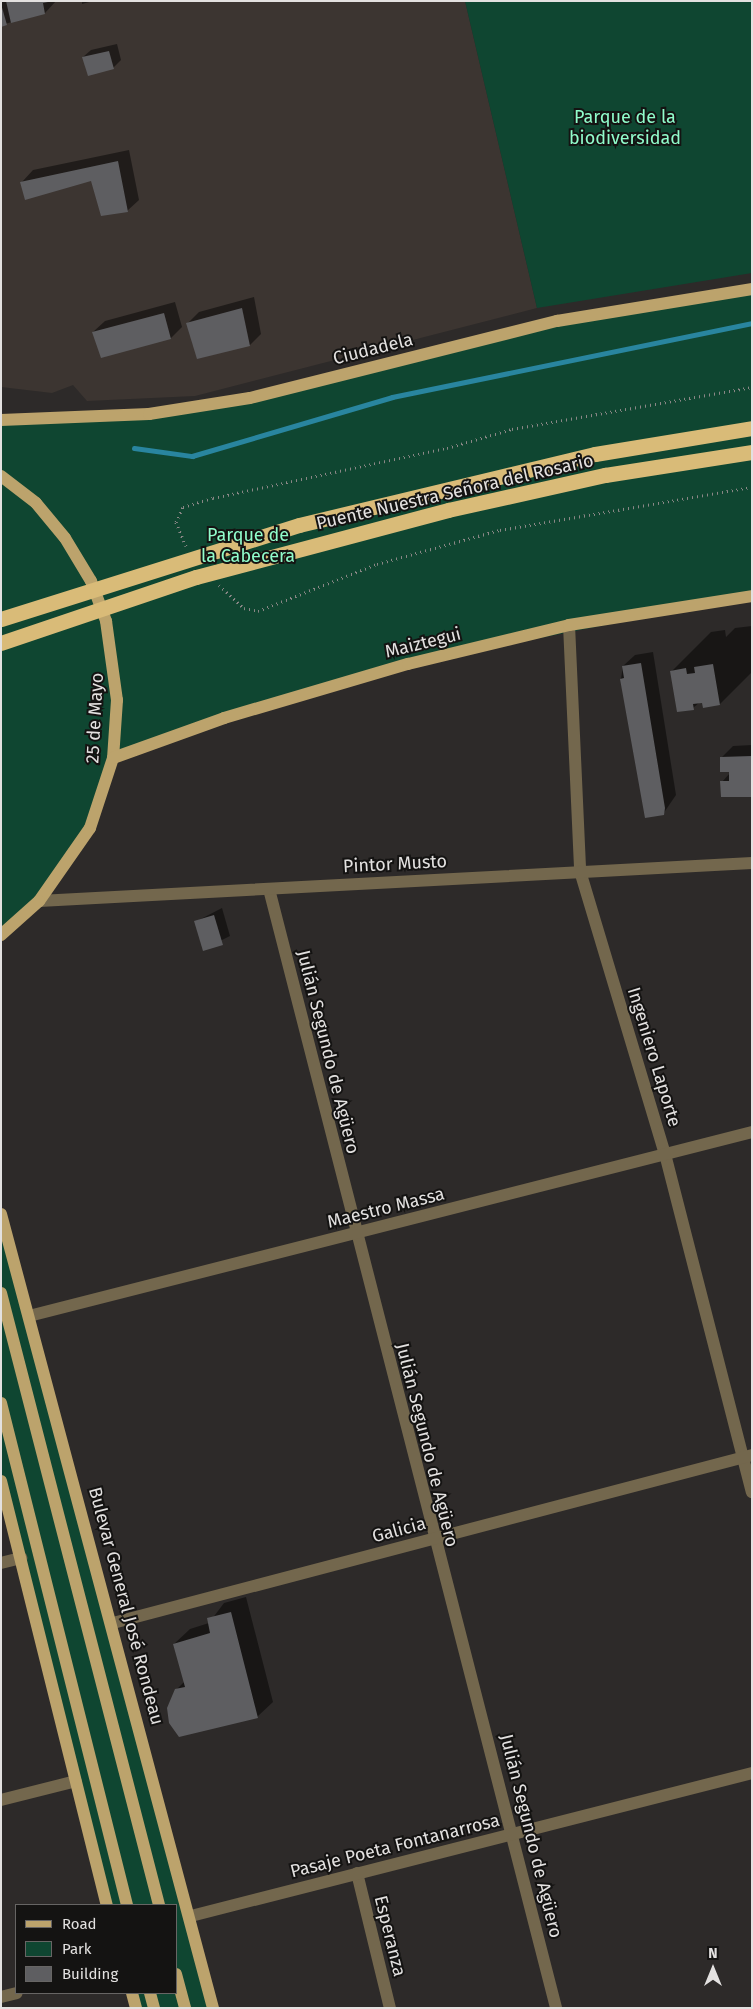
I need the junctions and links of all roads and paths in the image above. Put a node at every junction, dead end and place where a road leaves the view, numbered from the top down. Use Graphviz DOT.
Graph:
graph roads {
  1 [pos="752,289"];
  2 [pos="1,420"];
  3 [pos="752,428"];
  4 [pos="752,452"];
  5 [pos="1,476"];
  6 [pos="752,596"];
  7 [pos="1,619"];
  8 [pos="569,625"];
  9 [pos="1,643"];
  10 [pos="112,758"];
  11 [pos="752,863"];
  12 [pos="580,872"];
  13 [pos="269,889"];
  14 [pos="39,901"];
  15 [pos="1,934"];
  16 [pos="752,1132"];
  17 [pos="665,1154"];
  18 [pos="1,1214"];
  19 [pos="356,1234"];
  20 [pos="1,1293"];
  21 [pos="29,1316"];
  22 [pos="1,1403"];
  23 [pos="747,1456"];
  24 [pos="1,1481"];
  25 [pos="752,1492"];
  26 [pos="433,1539"];
  27 [pos="21,1558"];
  28 [pos="1,1563"];
  29 [pos="113,1623"];
  30 [pos="752,1773"];
  31 [pos="76,1781"];
  32 [pos="1,1800"];
  33 [pos="514,1835"];
  34 [pos="357,1873"];
  35 [pos="126,1901"];
  36 [pos="107,1904"];
  37 [pos="159,1904"];
  38 [pos="191,1916"];
  39 [pos="178,1982"];
  40 [pos="15,1994"];
  41 [pos="132,1994"];
  42 [pos="150,1994"];
  43 [pos="1,1997"];
  44 [pos="136,2008"];
  45 [pos="154,2008"];
  46 [pos="185,2008"];
  47 [pos="213,2008"];
  48 [pos="390,2008"];
  49 [pos="556,2008"];
  1 -- 2 [label="main road, Ciudadela"];
  3 -- 7 [label="highway, Puente Nuestra Señora del Rosario, bridge"];
  4 -- 9 [label="highway, Puente Nuestra Señora del Rosario, bridge"];
  5 -- 10 [label="main road, 25 de Mayo"];
  6 -- 8 [label="main road, Maiztegui"];
  8 -- 10 [label="main road, Maiztegui"];
  8 -- 12 [label="street, Ingeniero Laporte"];
  10 -- 14 [label="main road, 25 de Mayo"];
  11 -- 12 [label="street, Pintor Musto"];
  12 -- 13 [label="street, Pintor Musto"];
  12 -- 17 [label="street, Ingeniero Laporte"];
  13 -- 14 [label="street, Pintor Musto"];
  13 -- 19 [label="street, Julián Segundo de Agüero"];
  14 -- 15 [label="main road, 25 de Mayo"];
  16 -- 17 [label="street, Maestro Massa"];
  17 -- 19 [label="street, Maestro Massa"];
  17 -- 23 [label="street, Ingeniero Laporte"];
  18 -- 21 [label="main road, Bulevar General José Rondeau"];
  19 -- 21 [label="street, Maestro Massa"];
  19 -- 26 [label="street, Julián Segundo de Agüero"];
  20 -- 37 [label="main road"];
  21 -- 29 [label="main road, Bulevar General José Rondeau"];
  22 -- 35 [label="main road"];
  23 -- 25 [label="street, Ingeniero Laporte"];
  23 -- 26 [label="street, Galicia"];
  24 -- 27 [label="main road"];
  26 -- 29 [label="street, Galicia"];
  26 -- 33 [label="street, Julián Segundo de Agüero"];
  27 -- 28 [label="street"];
  27 -- 31 [label="main road"];
  29 -- 38 [label="main road, Bulevar General José Rondeau"];
  30 -- 33 [label="street, Pasaje Poeta Fontanarrosa"];
  31 -- 32 [label="street"];
  31 -- 36 [label="main road"];
  33 -- 34 [label="street, Pasaje Poeta Fontanarrosa"];
  33 -- 49 [label="street, Julián Segundo de Agüero"];
  34 -- 38 [label="street, Pasaje Poeta Fontanarrosa"];
  34 -- 48 [label="street, Esperanza"];
  38 -- 47 [label="main road, Bulevar General José Rondeau"];
  39 -- 46 [label="main road"];
  40 -- 43 [label="street"];
  41 -- 44 [label="main road"];
  42 -- 45 [label="main road"];
}
